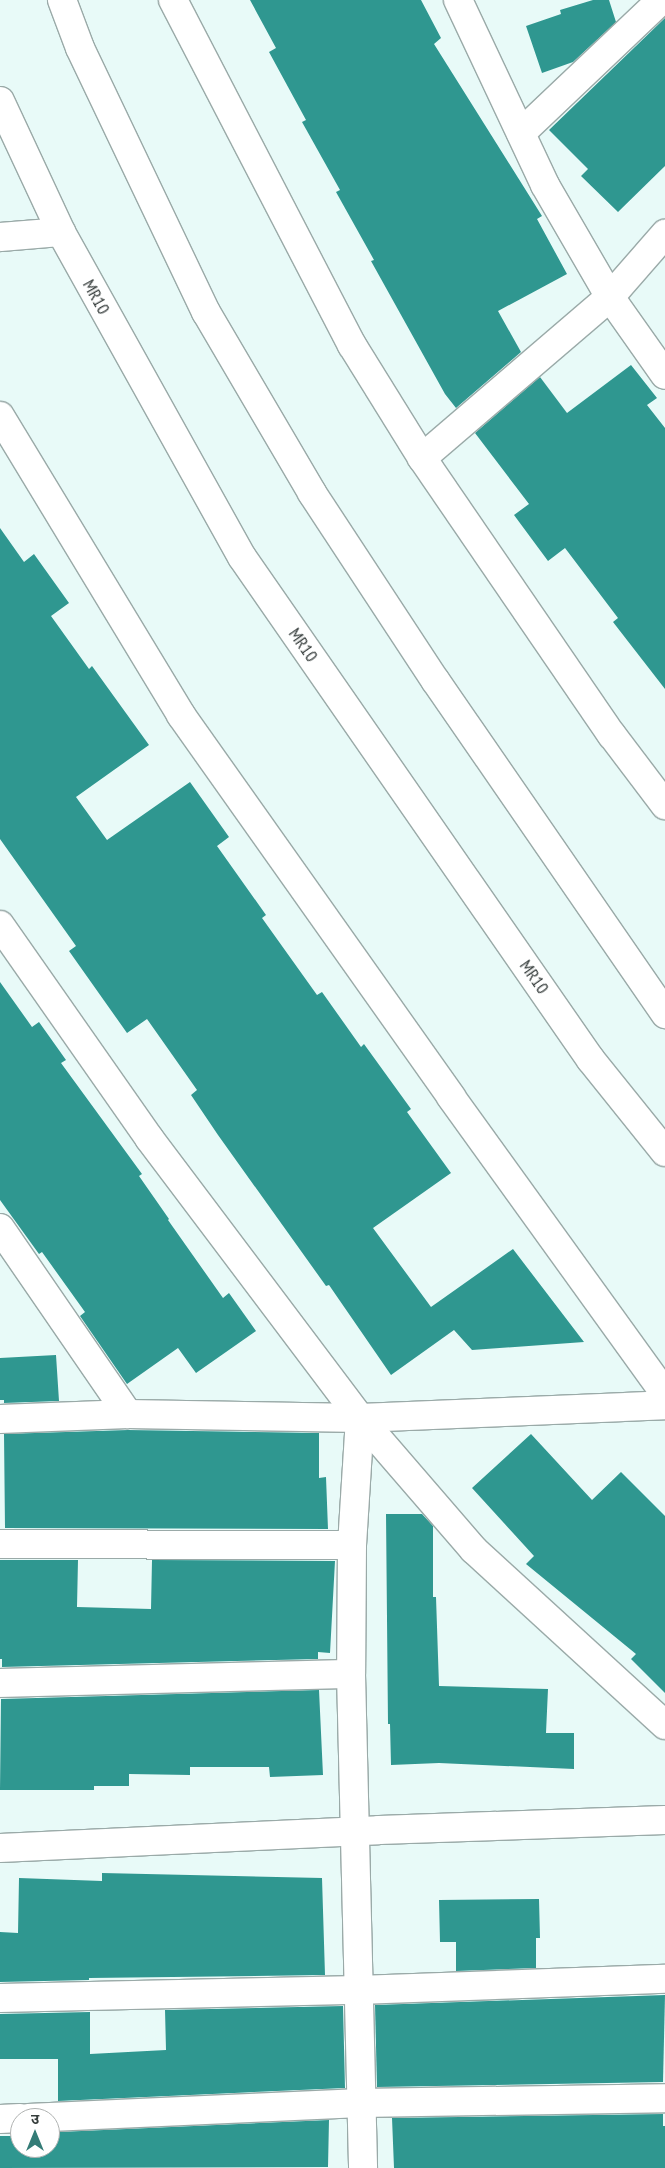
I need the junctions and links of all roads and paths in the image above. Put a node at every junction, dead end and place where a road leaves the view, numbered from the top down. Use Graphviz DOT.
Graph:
graph roads {
  1 [pos="62,0"];
  2 [pos="173,0"];
  3 [pos="458,0"];
  4 [pos="661,0"];
  5 [pos="0,100"];
  6 [pos="521,133"];
  7 [pos="61,232"];
  8 [pos="665,234"];
  9 [pos="0,237"];
  10 [pos="610,297"];
  11 [pos="665,375"];
  12 [pos="0,416"];
  13 [pos="422,458"];
  14 [pos="665,806"];
  15 [pos="0,925"];
  16 [pos="665,1014"];
  17 [pos="665,1152"];
  18 [pos="0,1228"];
  19 [pos="665,1394"];
  20 [pos="665,1405"];
  21 [pos="128,1414"];
  22 [pos="360,1418"];
  23 [pos="0,1419"];
  24 [pos="0,1544"];
  25 [pos="352,1545"];
  26 [pos="351,1674"];
  27 [pos="0,1683"];
  28 [pos="665,1726"];
  29 [pos="665,1820"];
  30 [pos="355,1831"];
  31 [pos="0,1848"];
  32 [pos="665,1979"];
  33 [pos="358,1990"];
  34 [pos="0,1998"];
  35 [pos="665,2098"];
  36 [pos="361,2102"];
  37 [pos="60,2116"];
  38 [pos="363,2168"];
  1 -- 16 [label="street"];
  2 -- 13 [label="street"];
  3 -- 6 [label="street"];
  4 -- 6 [label="street"];
  5 -- 7 [label="street, MR10"];
  6 -- 10 [label="street"];
  7 -- 9 [label="street"];
  7 -- 17 [label="street, MR10"];
  8 -- 10 [label="street"];
  10 -- 11 [label="street"];
  10 -- 13 [label="street"];
  12 -- 19 [label="street"];
  13 -- 14 [label="street"];
  15 -- 22 [label="street"];
  18 -- 21 [label="street"];
  20 -- 22 [label="street"];
  21 -- 22 [label="street"];
  21 -- 23 [label="street"];
  22 -- 25 [label="street"];
  22 -- 28 [label="street"];
  24 -- 25 [label="street"];
  25 -- 26 [label="street"];
  26 -- 27 [label="street"];
  26 -- 30 [label="street"];
  29 -- 30 [label="street"];
  30 -- 31 [label="street"];
  30 -- 33 [label="street"];
  32 -- 33 [label="street"];
  33 -- 34 [label="street"];
  33 -- 36 [label="street"];
  35 -- 36 [label="street"];
  36 -- 37 [label="street"];
  36 -- 38 [label="street"];
}
